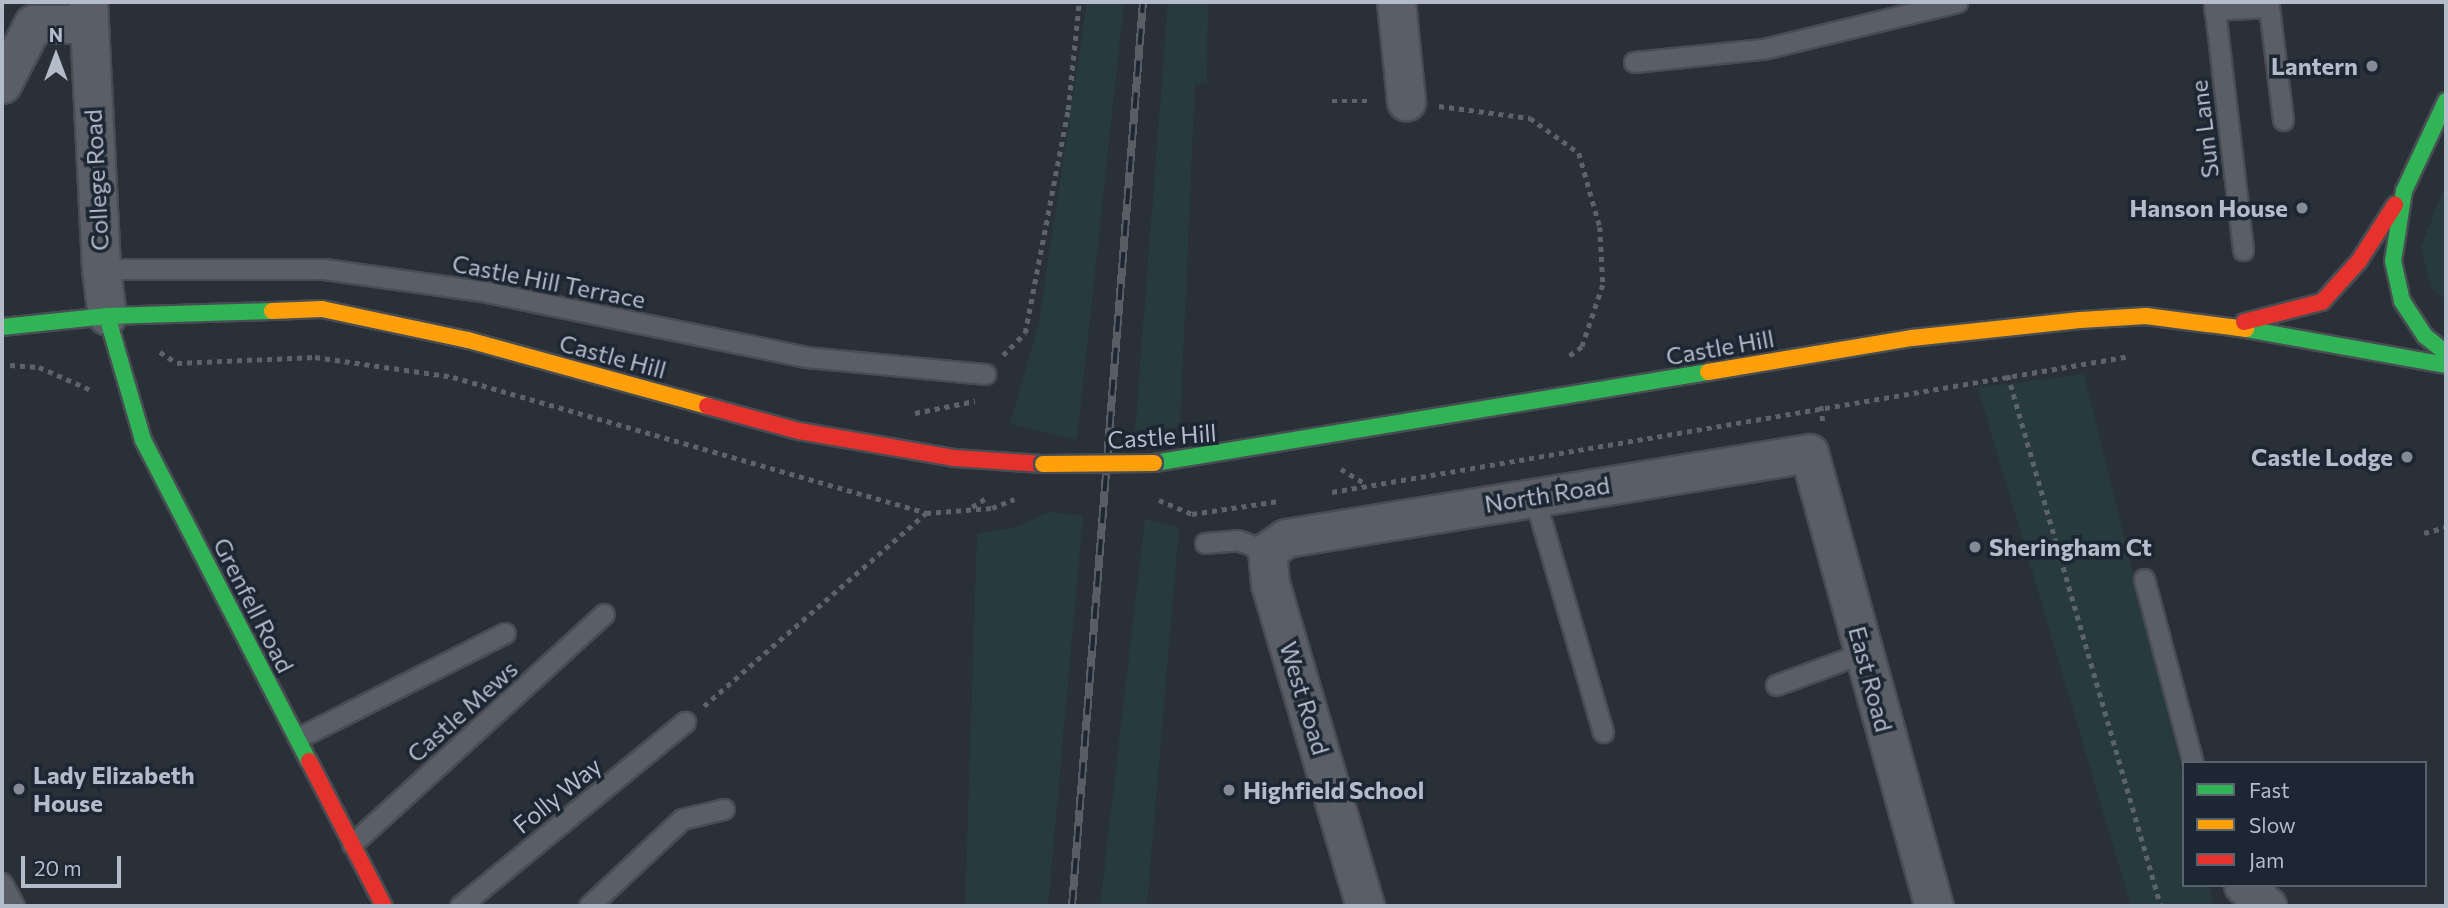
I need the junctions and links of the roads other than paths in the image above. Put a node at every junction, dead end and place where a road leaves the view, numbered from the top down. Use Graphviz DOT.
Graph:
graph roads {
  1 [pos="1396,2"];
  2 [pos="1957,2"];
  3 [pos="2214,6"];
  4 [pos="88,13"];
  5 [pos="1634,62"];
  6 [pos="2,84"];
  7 [pos="1406,101"];
  8 [pos="2445,101"];
  9 [pos="2283,120"];
  10 [pos="2404,191"];
  11 [pos="2243,250"];
  12 [pos="101,270"];
  13 [pos="107,316"];
  14 [pos="2228,326"];
  15 [pos="2,327"];
  16 [pos="2446,353"];
  17 [pos="2446,365"];
  18 [pos="985,374"];
  19 [pos="1809,453"];
  20 [pos="1534,496"];
  21 [pos="1205,543"];
  22 [pos="1277,544"];
  23 [pos="2144,579"];
  24 [pos="604,614"];
  25 [pos="505,633"];
  26 [pos="1863,653"];
  27 [pos="1776,685"];
  28 [pos="685,722"];
  29 [pos="1603,732"];
  30 [pos="298,738"];
  31 [pos="2192,761"];
  32 [pos="724,809"];
  33 [pos="352,844"];
  34 [pos="2,883"];
  35 [pos="2244,887"];
  36 [pos="14,906"];
  37 [pos="384,906"];
  38 [pos="460,906"];
  39 [pos="589,906"];
  40 [pos="1365,906"];
  41 [pos="1934,906"];
  42 [pos="2267,906"];
  1 -- 7 [label="street"];
  2 -- 5 [label="lane"];
  3 -- 9 [label="lane"];
  3 -- 11 [label="lane, Sun Lane"];
  4 -- 6 [label="street"];
  4 -- 12 [label="street, College Road"];
  8 -- 10 [label="main road"];
  10 -- 14 [label="main road"];
  10 -- 16 [label="main road"];
  12 -- 13 [label="street, College Road"];
  12 -- 18 [label="lane, Castle Hill Terrace"];
  13 -- 14 [label="main road, Castle Hill, bridge"];
  13 -- 15 [label="main road, Castle Hill"];
  13 -- 30 [label="main road, Grenfell Road"];
  14 -- 17 [label="main road, Castle Hill"];
  19 -- 20 [label="street, North Road"];
  19 -- 26 [label="street, East Road"];
  20 -- 22 [label="street, North Road"];
  20 -- 29 [label="lane"];
  21 -- 22 [label="lane"];
  22 -- 40 [label="street, West Road"];
  23 -- 31 [label="lane"];
  24 -- 33 [label="lane, Castle Mews"];
  25 -- 30 [label="lane"];
  26 -- 27 [label="lane"];
  26 -- 41 [label="street, East Road"];
  28 -- 38 [label="lane, Folly Way"];
  30 -- 33 [label="main road, Grenfell Road"];
  32 -- 39 [label="lane"];
  33 -- 37 [label="main road, Grenfell Road"];
  34 -- 36 [label="lane"];
  35 -- 42 [label="street"];
}
